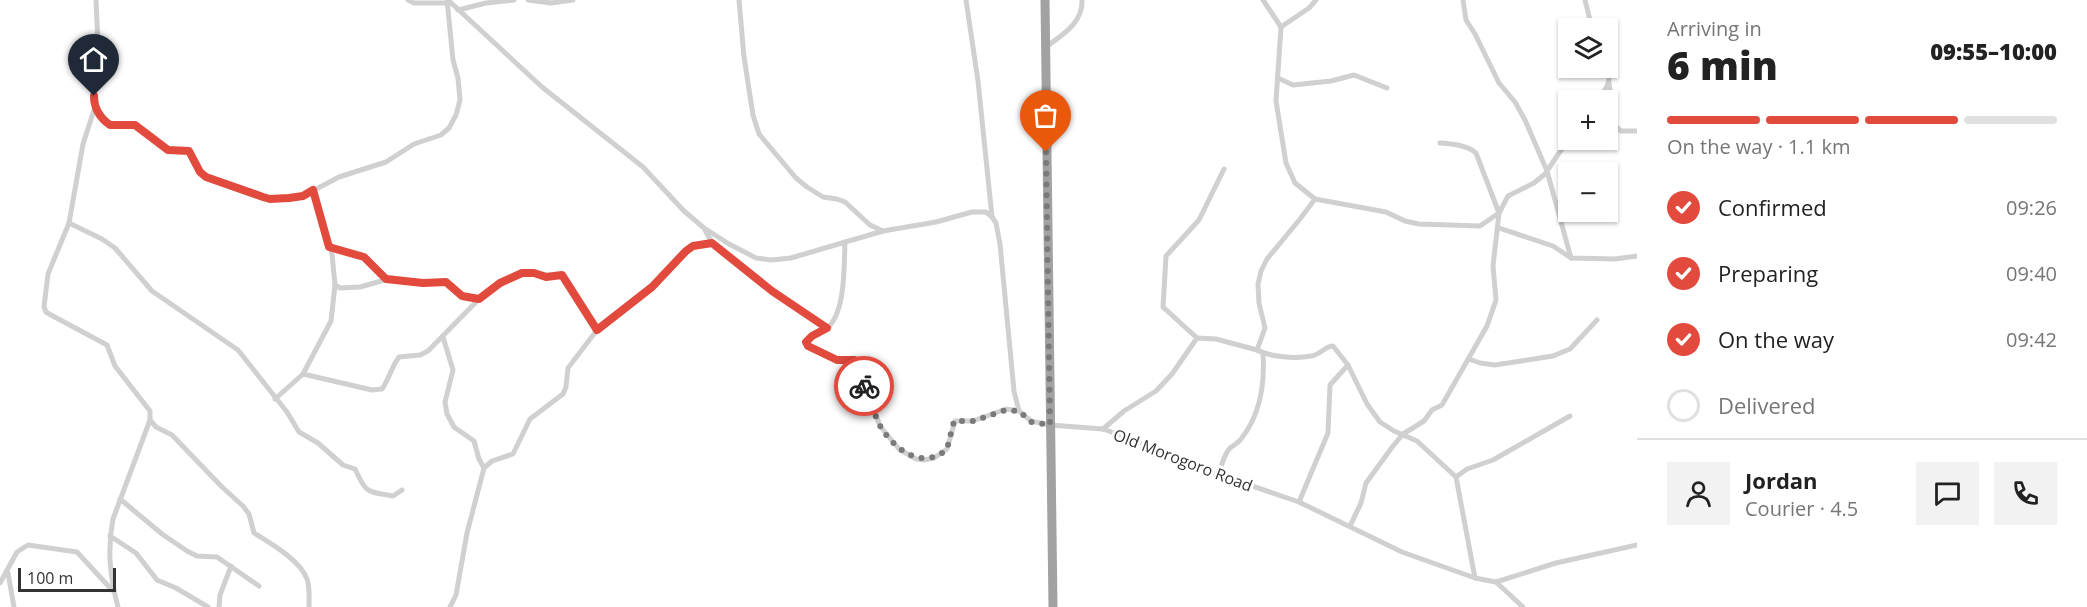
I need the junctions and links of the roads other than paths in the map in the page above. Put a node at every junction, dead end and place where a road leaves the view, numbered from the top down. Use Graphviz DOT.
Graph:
graph roads {
  1 [pos="96,0"];
  2 [pos="408,0"];
  3 [pos="514,0"];
  4 [pos="528,0"];
  5 [pos="573,0"];
  6 [pos="739,0"];
  7 [pos="966,0"];
  8 [pos="1044,0"];
  9 [pos="1082,0"];
  10 [pos="1263,0"];
  11 [pos="1316,0"];
  12 [pos="1463,0"];
  13 [pos="1585,0"];
  14 [pos="447,1"];
  15 [pos="458,10"];
  16 [pos="1590,18"];
  17 [pos="1281,27"];
  18 [pos="1045,48"];
  19 [pos="1278,78"];
  20 [pos="1610,78"];
  21 [pos="1609,83"];
  22 [pos="1387,88"];
  23 [pos="1604,90"];
  24 [pos="95,107"];
  25 [pos="1637,131"];
  26 [pos="1440,143"];
  27 [pos="1561,150"];
  28 [pos="1224,169"];
  29 [pos="1547,171"];
  30 [pos="313,190"];
  31 [pos="1315,199"];
  32 [pos="1499,213"];
  33 [pos="992,217"];
  34 [pos="69,223"];
  35 [pos="704,228"];
  36 [pos="1499,228"];
  37 [pos="883,231"];
  38 [pos="845,242"];
  39 [pos="712,243"];
  40 [pos="329,247"];
  41 [pos="1637,256"];
  42 [pos="1571,258"];
  43 [pos="386,279"];
  44 [pos="335,285"];
  45 [pos="479,299"];
  46 [pos="1597,320"];
  47 [pos="827,328"];
  48 [pos="597,330"];
  49 [pos="443,337"];
  50 [pos="1197,338"];
  51 [pos="1260,351"];
  52 [pos="1469,359"];
  53 [pos="1348,365"];
  54 [pos="303,374"];
  55 [pos="275,399"];
  56 [pos="1019,411"];
  57 [pos="1570,416"];
  58 [pos="150,420"];
  59 [pos="1050,425"];
  60 [pos="1103,429"];
  61 [pos="1403,434"];
  62 [pos="484,468"];
  63 [pos="1218,474"];
  64 [pos="1456,477"];
  65 [pos="402,490"];
  66 [pos="120,499"];
  67 [pos="1299,502"];
  68 [pos="1350,526"];
  69 [pos="110,536"];
  70 [pos="1637,545"];
  71 [pos="231,566"];
  72 [pos="7,572"];
  73 [pos="1475,578"];
  74 [pos="1496,582"];
  75 [pos="0,583"];
  76 [pos="259,586"];
  77 [pos="113,591"];
  78 [pos="14,607"];
  79 [pos="118,607"];
  80 [pos="208,607"];
  81 [pos="219,607"];
  82 [pos="309,607"];
  83 [pos="450,607"];
  84 [pos="1053,607"];
  85 [pos="1523,607"];
  1 -- 24 [label="street"];
  2 -- 14 [label="street"];
  3 -- 15 [label="street"];
  4 -- 5 [label="street"];
  6 -- 37 [label="street"];
  7 -- 33 [label="street"];
  8 -- 18 [label="highway"];
  9 -- 18 [label="street"];
  10 -- 17 [label="street"];
  11 -- 17 [label="street"];
  12 -- 29 [label="street"];
  13 -- 16 [label="street"];
  14 -- 15 [label="street"];
  14 -- 30 [label="street"];
  15 -- 35 [label="street"];
  17 -- 19 [label="street"];
  18 -- 59 [label="highway"];
  19 -- 22 [label="street"];
  19 -- 31 [label="street"];
  20 -- 21 [label="street"];
  21 -- 23 [label="street"];
  21 -- 25 [label="street"];
  24 -- 30 [label="street"];
  24 -- 34 [label="street"];
  26 -- 32 [label="street"];
  27 -- 29 [label="street"];
  28 -- 50 [label="street"];
  29 -- 32 [label="street"];
  29 -- 42 [label="street"];
  30 -- 40 [label="street"];
  31 -- 32 [label="street"];
  31 -- 51 [label="street"];
  32 -- 36 [label="street"];
  33 -- 37 [label="street"];
  33 -- 56 [label="street"];
  34 -- 55 [label="street"];
  34 -- 58 [label="street"];
  35 -- 38 [label="street"];
  35 -- 39 [label="street"];
  36 -- 42 [label="street"];
  36 -- 52 [label="street"];
  37 -- 38 [label="street"];
  38 -- 47 [label="street"];
  39 -- 47 [label="street"];
  39 -- 48 [label="street"];
  40 -- 43 [label="street"];
  40 -- 44 [label="street"];
  41 -- 42 [label="street"];
  43 -- 44 [label="street"];
  43 -- 45 [label="street"];
  44 -- 54 [label="street"];
  45 -- 48 [label="street"];
  45 -- 49 [label="street"];
  46 -- 52 [label="street"];
  47 -- 56 [label="street"];
  48 -- 62 [label="street"];
  49 -- 54 [label="street"];
  49 -- 62 [label="street"];
  50 -- 51 [label="street"];
  50 -- 60 [label="street"];
  51 -- 53 [label="street"];
  51 -- 63 [label="street"];
  52 -- 61 [label="street"];
  53 -- 61 [label="street"];
  53 -- 67 [label="street"];
  54 -- 55 [label="street"];
  55 -- 65 [label="street"];
  56 -- 59 [label="street, Old Morogoro Road"];
  57 -- 64 [label="street"];
  58 -- 66 [label="street"];
  58 -- 82 [label="street"];
  59 -- 60 [label="street, Old Morogoro Road"];
  59 -- 84 [label="highway"];
  60 -- 63 [label="street, Old Morogoro Road"];
  61 -- 64 [label="street"];
  61 -- 68 [label="street"];
  62 -- 83 [label="street"];
  63 -- 67 [label="street, Old Morogoro Road"];
  64 -- 73 [label="street"];
  66 -- 69 [label="street"];
  66 -- 71 [label="street"];
  67 -- 68 [label="street, Old Morogoro Road"];
  68 -- 73 [label="street, Old Morogoro Road"];
  69 -- 77 [label="street"];
  69 -- 80 [label="street"];
  70 -- 74 [label="street, Old Morogoro Road"];
  71 -- 76 [label="street"];
  71 -- 81 [label="street"];
  72 -- 75 [label="street"];
  72 -- 77 [label="street"];
  72 -- 78 [label="street"];
  73 -- 74 [label="street, Old Morogoro Road"];
  74 -- 85 [label="street"];
  77 -- 79 [label="street"];
}
